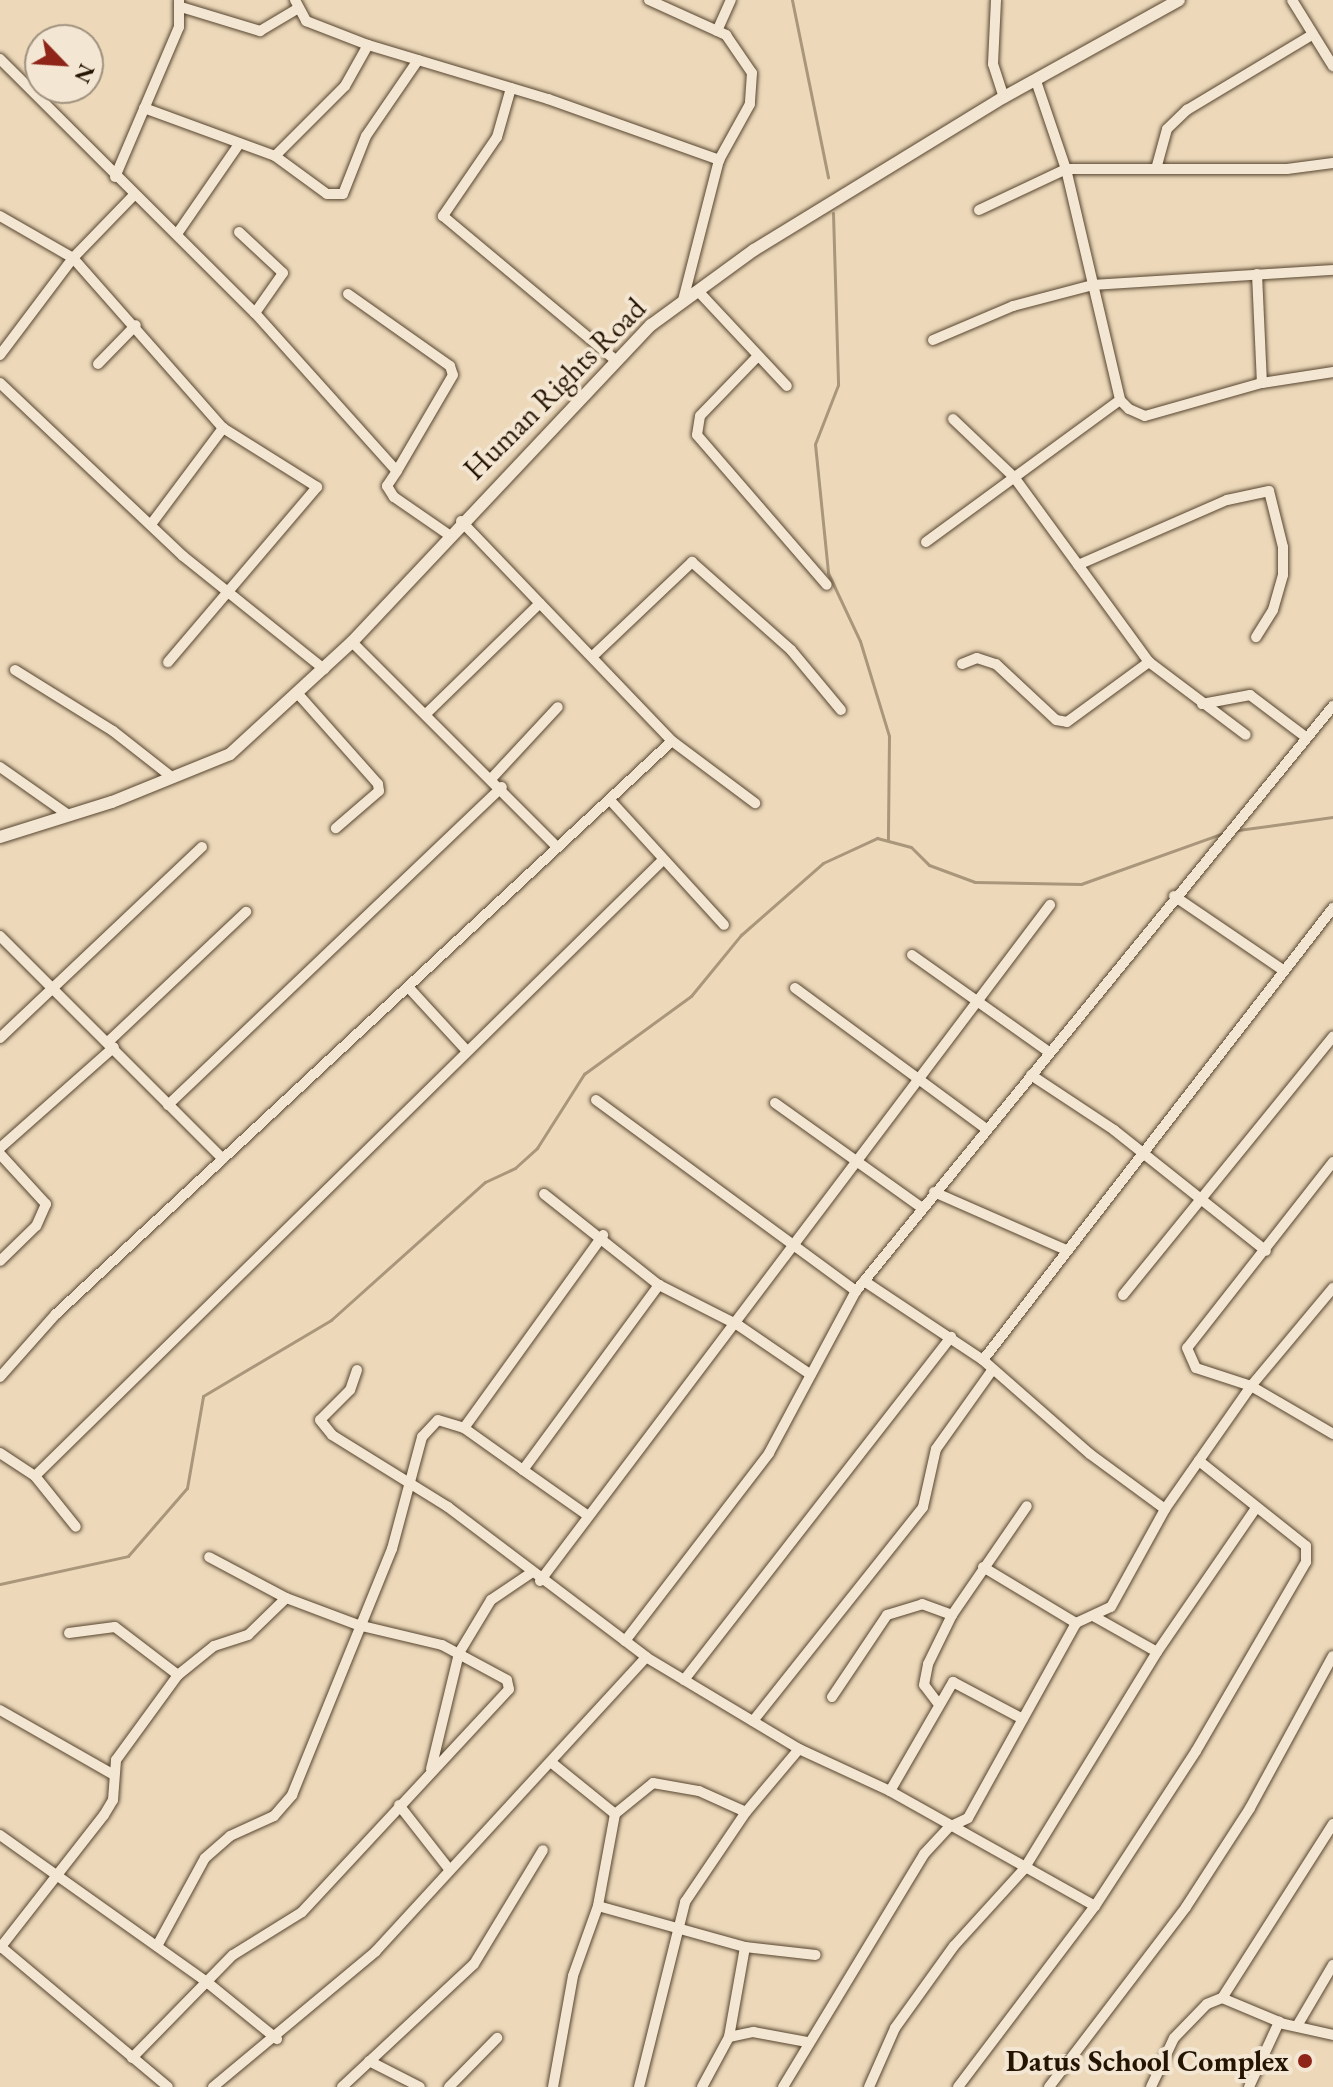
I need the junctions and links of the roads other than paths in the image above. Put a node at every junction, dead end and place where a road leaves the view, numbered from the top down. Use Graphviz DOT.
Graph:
graph roads {
  1 [pos="649,0"];
  2 [pos="731,0"];
  3 [pos="996,0"];
  4 [pos="1179,0"];
  5 [pos="1292,0"];
  6 [pos="180,4"];
  7 [pos="296,4"];
  8 [pos="717,31"];
  9 [pos="1312,35"];
  10 [pos="368,45"];
  11 [pos="0,59"];
  12 [pos="418,60"];
  13 [pos="1333,66"];
  14 [pos="1036,81"];
  15 [pos="511,88"];
  16 [pos="1004,97"];
  17 [pos="144,108"];
  18 [pos="237,147"];
  19 [pos="275,156"];
  20 [pos="719,160"];
  21 [pos="1333,163"];
  22 [pos="1066,169"];
  23 [pos="1156,169"];
  24 [pos="115,177"];
  25 [pos="134,195"];
  26 [pos="979,210"];
  27 [pos="0,216"];
  28 [pos="239,232"];
  29 [pos="177,234"];
  30 [pos="73,258"];
  31 [pos="1333,270"];
  32 [pos="1257,274"];
  33 [pos="1093,285"];
  34 [pos="698,291"];
  35 [pos="348,294"];
  36 [pos="683,300"];
  37 [pos="255,313"];
  38 [pos="136,325"];
  39 [pos="933,340"];
  40 [pos="0,355"];
  41 [pos="755,359"];
  42 [pos="615,360"];
  43 [pos="98,364"];
  44 [pos="1333,372"];
  45 [pos="0,383"];
  46 [pos="1262,383"];
  47 [pos="787,386"];
  48 [pos="1120,400"];
  49 [pos="953,419"];
  50 [pos="223,428"];
  51 [pos="397,471"];
  52 [pos="1014,477"];
  53 [pos="461,521"];
  54 [pos="152,523"];
  55 [pos="449,535"];
  56 [pos="926,542"];
  57 [pos="1078,565"];
  58 [pos="827,585"];
  59 [pos="226,594"];
  60 [pos="540,603"];
  61 [pos="1256,637"];
  62 [pos="352,642"];
  63 [pos="595,654"];
  64 [pos="168,662"];
  65 [pos="1149,662"];
  66 [pos="962,664"];
  67 [pos="324,669"];
  68 [pos="15,670"];
  69 [pos="299,695"];
  70 [pos="1202,704"];
  71 [pos="1333,706"];
  72 [pos="558,707"];
  73 [pos="841,710"];
  74 [pos="428,712"];
  75 [pos="1246,735"];
  76 [pos="1307,738"];
  77 [pos="672,741"];
  78 [pos="0,767"];
  79 [pos="173,778"];
  80 [pos="491,779"];
  81 [pos="502,787"];
  82 [pos="610,800"];
  83 [pos="755,803"];
  84 [pos="67,814"];
  85 [pos="336,828"];
  86 [pos="0,837"];
  87 [pos="202,847"];
  88 [pos="557,847"];
  89 [pos="662,861"];
  90 [pos="1174,896"];
  91 [pos="1050,905"];
  92 [pos="1333,908"];
  93 [pos="246,912"];
  94 [pos="724,925"];
  95 [pos="1,940"];
  96 [pos="912,955"];
  97 [pos="1283,970"];
  98 [pos="795,988"];
  99 [pos="410,989"];
  100 [pos="52,991"];
  101 [pos="976,999"];
  102 [pos="1333,1037"];
  103 [pos="0,1038"];
  104 [pos="111,1044"];
  105 [pos="466,1050"];
  106 [pos="1049,1052"];
  107 [pos="1031,1075"];
  108 [pos="920,1076"];
  109 [pos="596,1100"];
  110 [pos="775,1103"];
  111 [pos="168,1105"];
  112 [pos="985,1128"];
  113 [pos="0,1151"];
  114 [pos="1141,1152"];
  115 [pos="223,1159"];
  116 [pos="1333,1162"];
  117 [pos="860,1163"];
  118 [pos="934,1192"];
  119 [pos="544,1194"];
  120 [pos="1200,1195"];
  121 [pos="922,1208"];
  122 [pos="603,1235"];
  123 [pos="795,1244"];
  124 [pos="1066,1250"];
  125 [pos="1266,1251"];
  126 [pos="0,1261"];
  127 [pos="864,1281"];
  128 [pos="659,1285"];
  129 [pos="1333,1288"];
  130 [pos="856,1291"];
  131 [pos="1123,1295"];
  132 [pos="738,1325"];
  133 [pos="951,1337"];
  134 [pos="983,1360"];
  135 [pos="993,1369"];
  136 [pos="357,1370"];
  137 [pos="811,1375"];
  138 [pos="0,1377"];
  139 [pos="1251,1386"];
  140 [pos="464,1428"];
  141 [pos="1333,1434"];
  142 [pos="0,1453"];
  143 [pos="1199,1461"];
  144 [pos="523,1470"];
  145 [pos="35,1476"];
  146 [pos="408,1482"];
  147 [pos="1027,1506"];
  148 [pos="1256,1508"];
  149 [pos="1165,1509"];
  150 [pos="587,1515"];
  151 [pos="76,1527"];
  152 [pos="209,1557"];
  153 [pos="983,1567"];
  154 [pos="531,1573"];
  155 [pos="540,1581"];
  156 [pos="286,1598"];
  157 [pos="952,1615"];
  158 [pos="1095,1617"];
  159 [pos="1076,1623"];
  160 [pos="358,1625"];
  161 [pos="69,1633"];
  162 [pos="625,1641"];
  163 [pos="1157,1652"];
  164 [pos="459,1653"];
  165 [pos="1333,1656"];
  166 [pos="646,1657"];
  167 [pos="178,1675"];
  168 [pos="684,1680"];
  169 [pos="832,1697"];
  170 [pos="937,1702"];
  171 [pos="0,1710"];
  172 [pos="1023,1719"];
  173 [pos="753,1721"];
  174 [pos="799,1749"];
  175 [pos="552,1763"];
  176 [pos="431,1770"];
  177 [pos="112,1774"];
  178 [pos="890,1791"];
  179 [pos="399,1805"];
  180 [pos="746,1812"];
  181 [pos="615,1814"];
  182 [pos="1333,1824"];
  183 [pos="949,1827"];
  184 [pos="0,1835"];
  185 [pos="543,1850"];
  186 [pos="449,1869"];
  187 [pos="1024,1869"];
  188 [pos="53,1875"];
  189 [pos="598,1906"];
  190 [pos="1095,1906"];
  191 [pos="676,1926"];
  192 [pos="157,1946"];
  193 [pos="0,1947"];
  194 [pos="745,1947"];
  195 [pos="816,1955"];
  196 [pos="1333,1965"];
  197 [pos="208,1983"];
  198 [pos="1222,1998"];
  199 [pos="1279,2022"];
  200 [pos="1297,2026"];
  201 [pos="1333,2035"];
  202 [pos="729,2037"];
  203 [pos="497,2038"];
  204 [pos="277,2039"];
  205 [pos="807,2042"];
  206 [pos="132,2058"];
  207 [pos="369,2061"];
  208 [pos="168,2087"];
  209 [pos="213,2087"];
  210 [pos="342,2087"];
  211 [pos="420,2087"];
  212 [pos="449,2087"];
  213 [pos="553,2087"];
  214 [pos="639,2087"];
  215 [pos="702,2087"];
  216 [pos="783,2087"];
  217 [pos="869,2087"];
  218 [pos="958,2087"];
  219 [pos="1049,2087"];
  220 [pos="1151,2087"];
  221 [pos="1249,2087"];
  1 -- 8 [label="street"];
  2 -- 8 [label="street"];
  3 -- 16 [label="street"];
  4 -- 14 [label="street, Human Rights Road"];
  5 -- 9 [label="street"];
  6 -- 7 [label="street"];
  6 -- 17 [label="street"];
  7 -- 10 [label="street"];
  8 -- 20 [label="street"];
  9 -- 13 [label="street"];
  9 -- 23 [label="street"];
  10 -- 12 [label="street"];
  10 -- 19 [label="street"];
  11 -- 24 [label="street"];
  12 -- 15 [label="street"];
  12 -- 19 [label="street"];
  14 -- 16 [label="street, Human Rights Road"];
  14 -- 22 [label="street"];
  15 -- 20 [label="street"];
  15 -- 42 [label="street"];
  16 -- 34 [label="street, Human Rights Road"];
  17 -- 18 [label="street"];
  17 -- 24 [label="street"];
  18 -- 19 [label="street"];
  18 -- 29 [label="street"];
  20 -- 36 [label="street"];
  21 -- 23 [label="street"];
  22 -- 23 [label="street"];
  22 -- 26 [label="street"];
  22 -- 33 [label="street"];
  24 -- 25 [label="street"];
  25 -- 29 [label="street"];
  25 -- 30 [label="street"];
  27 -- 30 [label="street"];
  28 -- 37 [label="street"];
  29 -- 37 [label="street"];
  30 -- 38 [label="street"];
  30 -- 40 [label="street"];
  31 -- 32 [label="street"];
  32 -- 33 [label="street"];
  32 -- 46 [label="street"];
  33 -- 39 [label="street"];
  33 -- 48 [label="street"];
  34 -- 36 [label="street, Human Rights Road"];
  34 -- 41 [label="street"];
  35 -- 51 [label="street"];
  36 -- 42 [label="street, Human Rights Road"];
  37 -- 51 [label="street"];
  38 -- 43 [label="street"];
  38 -- 50 [label="street"];
  41 -- 47 [label="street"];
  41 -- 58 [label="street"];
  42 -- 53 [label="street, Human Rights Road"];
  44 -- 46 [label="street"];
  45 -- 54 [label="street"];
  46 -- 48 [label="street"];
  48 -- 52 [label="street"];
  49 -- 52 [label="street"];
  50 -- 54 [label="street"];
  50 -- 59 [label="street"];
  51 -- 55 [label="street"];
  52 -- 56 [label="street"];
  52 -- 57 [label="street"];
  53 -- 55 [label="street, Human Rights Road"];
  53 -- 60 [label="street"];
  54 -- 59 [label="street"];
  55 -- 62 [label="street, Human Rights Road"];
  57 -- 61 [label="street"];
  57 -- 65 [label="street"];
  59 -- 64 [label="street"];
  59 -- 67 [label="street"];
  60 -- 63 [label="street"];
  60 -- 74 [label="street"];
  62 -- 67 [label="street, Human Rights Road"];
  62 -- 74 [label="street"];
  63 -- 73 [label="street"];
  63 -- 77 [label="street"];
  65 -- 66 [label="street"];
  65 -- 70 [label="street"];
  67 -- 69 [label="street, Human Rights Road"];
  68 -- 79 [label="street"];
  69 -- 79 [label="street, Human Rights Road"];
  69 -- 85 [label="street"];
  70 -- 75 [label="street"];
  70 -- 76 [label="street"];
  71 -- 76 [label="street"];
  72 -- 80 [label="street"];
  74 -- 80 [label="street"];
  76 -- 90 [label="street"];
  77 -- 82 [label="street"];
  77 -- 83 [label="street"];
  78 -- 84 [label="street"];
  79 -- 84 [label="street, Human Rights Road"];
  80 -- 81 [label="street"];
  81 -- 88 [label="street"];
  81 -- 111 [label="street"];
  82 -- 88 [label="street"];
  82 -- 89 [label="street"];
  84 -- 86 [label="street, Human Rights Road"];
  87 -- 100 [label="street"];
  88 -- 99 [label="street"];
  89 -- 94 [label="street"];
  89 -- 105 [label="street"];
  90 -- 97 [label="street"];
  90 -- 106 [label="street"];
  91 -- 101 [label="street"];
  92 -- 97 [label="street"];
  93 -- 104 [label="street"];
  95 -- 100 [label="street"];
  96 -- 101 [label="street"];
  97 -- 114 [label="street"];
  98 -- 108 [label="street"];
  99 -- 105 [label="street"];
  99 -- 115 [label="street"];
  100 -- 103 [label="street"];
  100 -- 104 [label="street"];
  101 -- 106 [label="street"];
  101 -- 108 [label="street"];
  102 -- 120 [label="street"];
  104 -- 111 [label="street"];
  104 -- 113 [label="street"];
  105 -- 145 [label="street"];
  106 -- 107 [label="street"];
  107 -- 112 [label="street"];
  107 -- 114 [label="street"];
  108 -- 112 [label="street"];
  108 -- 117 [label="street"];
  109 -- 123 [label="street"];
  110 -- 117 [label="street"];
  111 -- 115 [label="street"];
  112 -- 118 [label="street"];
  113 -- 126 [label="street"];
  114 -- 120 [label="street"];
  114 -- 124 [label="street"];
  115 -- 138 [label="street"];
  116 -- 125 [label="street"];
  117 -- 121 [label="street"];
  117 -- 123 [label="street"];
  118 -- 121 [label="street"];
  118 -- 124 [label="street"];
  119 -- 122 [label="street"];
  120 -- 125 [label="street"];
  120 -- 131 [label="street"];
  121 -- 127 [label="street"];
  122 -- 128 [label="street"];
  122 -- 140 [label="street"];
  123 -- 130 [label="street"];
  123 -- 132 [label="street"];
  124 -- 134 [label="street"];
  125 -- 139 [label="street"];
  127 -- 130 [label="street"];
  127 -- 133 [label="street"];
  128 -- 132 [label="street"];
  128 -- 144 [label="street"];
  129 -- 139 [label="street"];
  130 -- 137 [label="street"];
  132 -- 137 [label="street"];
  132 -- 150 [label="street"];
  133 -- 134 [label="street"];
  133 -- 168 [label="street"];
  134 -- 135 [label="street"];
  135 -- 149 [label="street"];
  135 -- 173 [label="street"];
  136 -- 146 [label="street"];
  137 -- 162 [label="street"];
  139 -- 141 [label="street"];
  139 -- 143 [label="street"];
  140 -- 144 [label="street"];
  140 -- 146 [label="street"];
  142 -- 145 [label="street"];
  143 -- 148 [label="street"];
  143 -- 149 [label="street"];
  144 -- 150 [label="street"];
  145 -- 151 [label="street"];
  146 -- 154 [label="street"];
  146 -- 160 [label="street"];
  147 -- 153 [label="street"];
  148 -- 163 [label="street"];
  148 -- 190 [label="street"];
  149 -- 158 [label="street"];
  150 -- 155 [label="street"];
  152 -- 156 [label="street"];
  153 -- 157 [label="street"];
  153 -- 159 [label="street"];
  154 -- 155 [label="street"];
  154 -- 164 [label="street"];
  155 -- 162 [label="street"];
  156 -- 160 [label="street"];
  156 -- 167 [label="street"];
  157 -- 169 [label="street"];
  157 -- 170 [label="street"];
  158 -- 159 [label="street"];
  158 -- 163 [label="street"];
  159 -- 172 [label="street"];
  160 -- 164 [label="street"];
  160 -- 192 [label="street"];
  161 -- 167 [label="street"];
  162 -- 166 [label="street"];
  163 -- 187 [label="street"];
  164 -- 176 [label="street"];
  164 -- 176 [label="street"];
  165 -- 219 [label="street"];
  166 -- 168 [label="street"];
  166 -- 175 [label="street"];
  167 -- 177 [label="street"];
  168 -- 173 [label="street"];
  170 -- 172 [label="street"];
  170 -- 178 [label="street"];
  171 -- 177 [label="street"];
  172 -- 183 [label="street"];
  173 -- 174 [label="street"];
  174 -- 178 [label="street"];
  174 -- 180 [label="street"];
  175 -- 181 [label="street"];
  175 -- 186 [label="street"];
  176 -- 179 [label="street"];
  177 -- 188 [label="street"];
  178 -- 183 [label="street"];
  179 -- 186 [label="street"];
  179 -- 197 [label="street"];
  180 -- 181 [label="street"];
  180 -- 191 [label="street"];
  181 -- 189 [label="street"];
  182 -- 198 [label="street"];
  183 -- 187 [label="street"];
  183 -- 205 [label="street"];
  184 -- 188 [label="street"];
  185 -- 207 [label="street"];
  186 -- 204 [label="street"];
  187 -- 190 [label="street"];
  187 -- 217 [label="street"];
  188 -- 192 [label="street"];
  188 -- 193 [label="street"];
  189 -- 191 [label="street"];
  189 -- 213 [label="street"];
  190 -- 218 [label="street"];
  191 -- 194 [label="street"];
  191 -- 214 [label="street"];
  192 -- 197 [label="street"];
  193 -- 206 [label="street"];
  194 -- 195 [label="street"];
  194 -- 202 [label="street"];
  196 -- 200 [label="street"];
  197 -- 204 [label="street"];
  197 -- 206 [label="street"];
  198 -- 199 [label="street"];
  198 -- 220 [label="street"];
  199 -- 200 [label="street"];
  199 -- 221 [label="street"];
  200 -- 201 [label="street"];
  202 -- 205 [label="street"];
  202 -- 215 [label="street"];
  203 -- 212 [label="street"];
  204 -- 209 [label="street"];
  205 -- 216 [label="street"];
  206 -- 208 [label="street"];
  207 -- 210 [label="street"];
  207 -- 211 [label="street"];
}
